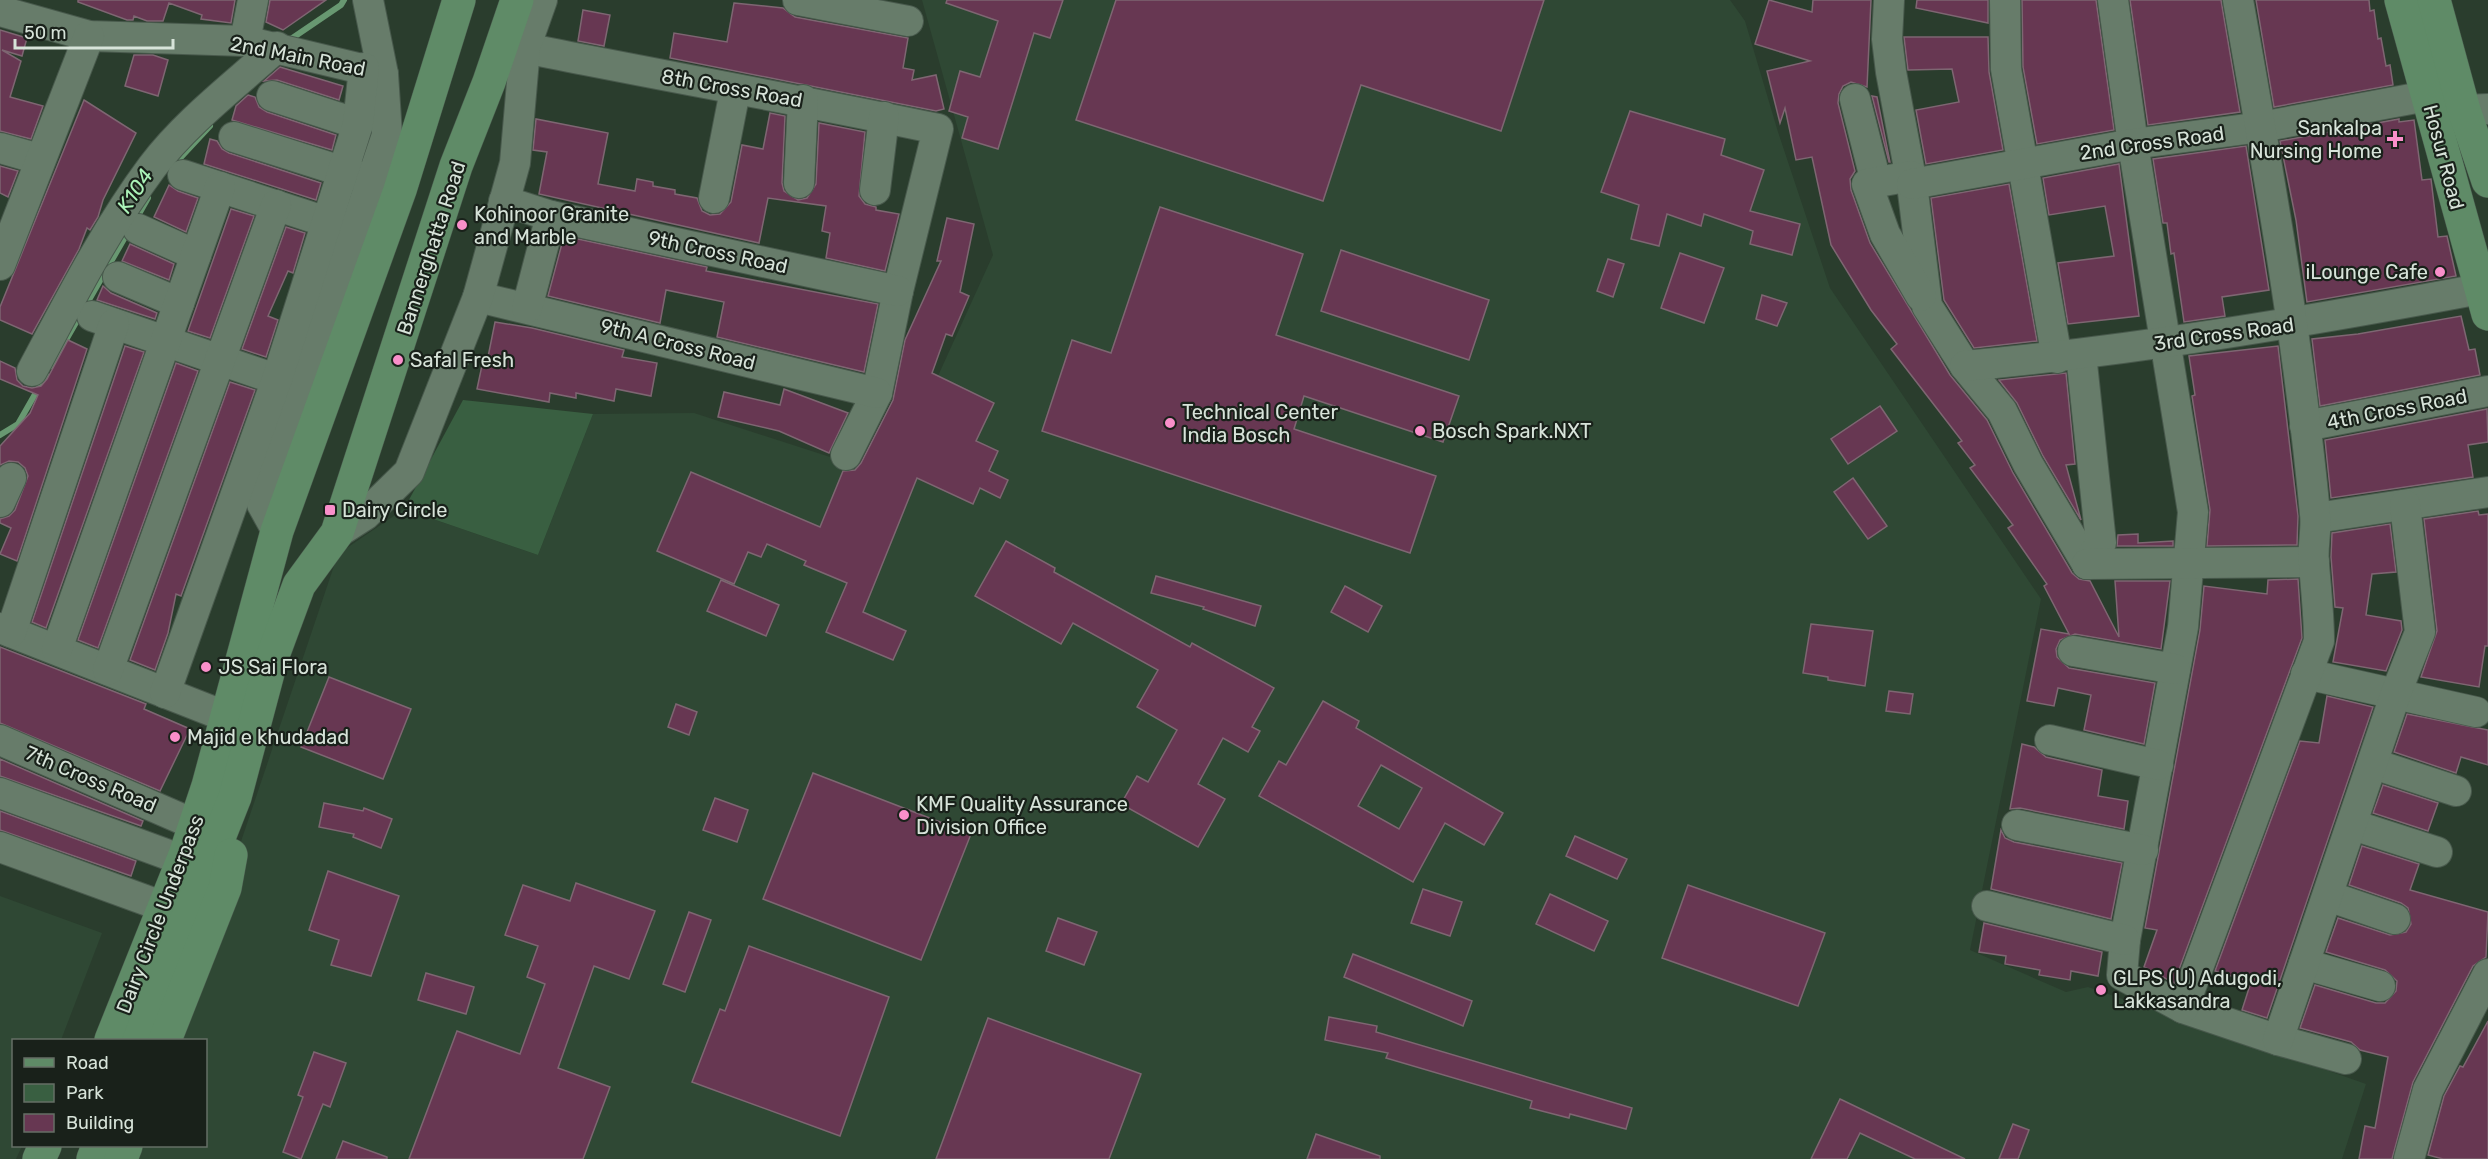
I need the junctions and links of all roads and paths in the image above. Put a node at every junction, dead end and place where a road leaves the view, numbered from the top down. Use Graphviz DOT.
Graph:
graph roads {
  1 [pos="253,0"];
  2 [pos="368,0"];
  3 [pos="459,0"];
  4 [pos="517,0"];
  5 [pos="543,0"];
  6 [pos="798,0"];
  7 [pos="1889,0"];
  8 [pos="2005,0"];
  9 [pos="2113,0"];
  10 [pos="2238,0"];
  11 [pos="2401,0"];
  12 [pos="2434,0"];
  13 [pos="0,11"];
  14 [pos="908,21"];
  15 [pos="88,36"];
  16 [pos="245,41"];
  17 [pos="277,47"];
  18 [pos="525,48"];
  19 [pos="374,71"];
  20 [pos="735,91"];
  21 [pos="272,96"];
  22 [pos="2427,96"];
  23 [pos="1855,99"];
  24 [pos="803,100"];
  25 [pos="2476,109"];
  26 [pos="884,117"];
  27 [pos="358,124"];
  28 [pos="2261,127"];
  29 [pos="234,137"];
  30 [pos="2133,144"];
  31 [pos="0,148"];
  32 [pos="39,159"];
  33 [pos="2024,164"];
  34 [pos="343,172"];
  35 [pos="183,175"];
  36 [pos="1911,180"];
  37 [pos="372,181"];
  38 [pos="2488,181"];
  39 [pos="1876,182"];
  40 [pos="799,183"];
  41 [pos="220,187"];
  42 [pos="875,190"];
  43 [pos="714,198"];
  44 [pos="504,201"];
  45 [pos="276,205"];
  46 [pos="551,216"];
  47 [pos="326,221"];
  48 [pos="138,229"];
  49 [pos="355,231"];
  50 [pos="196,255"];
  51 [pos="0,263"];
  52 [pos="118,277"];
  53 [pos="898,291"];
  54 [pos="478,297"];
  55 [pos="2484,301"];
  56 [pos="179,303"];
  57 [pos="1927,306"];
  58 [pos="527,308"];
  59 [pos="2291,325"];
  60 [pos="165,342"];
  61 [pos="2166,342"];
  62 [pos="2069,356"];
  63 [pos="222,361"];
  64 [pos="1965,366"];
  65 [pos="32,371"];
  66 [pos="289,384"];
  67 [pos="2488,392"];
  68 [pos="877,393"];
  69 [pos="2305,426"];
  70 [pos="846,455"];
  71 [pos="2488,492"];
  72 [pos="2405,505"];
  73 [pos="2316,518"];
  74 [pos="277,531"];
  75 [pos="338,533"];
  76 [pos="2189,562"];
  77 [pos="2314,562"];
  78 [pos="2087,564"];
  79 [pos="6,630"];
  80 [pos="57,649"];
  81 [pos="2073,651"];
  82 [pos="2175,669"];
  83 [pos="108,670"];
  84 [pos="2306,674"];
  85 [pos="165,693"];
  86 [pos="2396,693"];
  87 [pos="2476,712"];
  88 [pos="227,717"];
  89 [pos="0,740"];
  90 [pos="2050,740"];
  91 [pos="2374,764"];
  92 [pos="2158,765"];
  93 [pos="221,791"];
  94 [pos="2456,791"];
  95 [pos="0,793"];
  96 [pos="182,819"];
  97 [pos="2016,825"];
  98 [pos="2353,825"];
  99 [pos="0,847"];
  100 [pos="2143,850"];
  101 [pos="2437,852"];
  102 [pos="166,854"];
  103 [pos="2328,896"];
  104 [pos="142,898"];
  105 [pos="1987,906"];
  106 [pos="2395,919"];
  107 [pos="2126,940"];
  108 [pos="2304,964"];
  109 [pos="2488,974"];
  110 [pos="2380,986"];
  111 [pos="2184,1008"];
  112 [pos="90,1039"];
  113 [pos="112,1039"];
  114 [pos="141,1039"];
  115 [pos="166,1039"];
  116 [pos="2278,1040"];
  117 [pos="2346,1059"];
  118 [pos="2409,1159"];
  1 -- 16 [label="street"];
  2 -- 19 [label="street"];
  3 -- 74 [label="main road"];
  4 -- 75 [label="main road, Bannerghatta Road"];
  5 -- 18 [label="street"];
  6 -- 14 [label="street"];
  7 -- 36 [label="street"];
  8 -- 33 [label="street"];
  9 -- 30 [label="street"];
  10 -- 28 [label="street"];
  11 -- 22 [label="main road, Hosur Road"];
  12 -- 25 [label="main road, Hosur Road"];
  13 -- 15 [label="street, 2nd Main Road"];
  15 -- 16 [label="street, 2nd Main Road"];
  15 -- 32 [label="street"];
  16 -- 17 [label="street, 2nd Main Road"];
  17 -- 19 [label="street, 2nd Main Road"];
  17 -- 65 [label="street"];
  18 -- 20 [label="street, 8th Cross Road"];
  18 -- 44 [label="street"];
  19 -- 27 [label="street"];
  19 -- 37 [label="street"];
  20 -- 24 [label="street, 8th Cross Road"];
  20 -- 43 [label="street"];
  21 -- 27 [label="street"];
  22 -- 28 [label="street, 2nd Cross Road"];
  22 -- 55 [label="main road, Hosur Road"];
  23 -- 39 [label="street"];
  24 -- 26 [label="street, 8th Cross Road"];
  24 -- 40 [label="street"];
  25 -- 38 [label="main road, Hosur Road"];
  26 -- 42 [label="street"];
  26 -- 53 [label="street, 8th Cross Road"];
  27 -- 34 [label="street"];
  28 -- 30 [label="street, 2nd Cross Road"];
  28 -- 59 [label="street"];
  29 -- 34 [label="street"];
  30 -- 33 [label="street, 2nd Cross Road"];
  30 -- 61 [label="street"];
  31 -- 32 [label="street"];
  32 -- 51 [label="street"];
  33 -- 36 [label="street, 2nd Cross Road"];
  33 -- 62 [label="street"];
  34 -- 37 [label="street"];
  34 -- 47 [label="street"];
  35 -- 41 [label="street"];
  36 -- 39 [label="street, 2nd Cross Road"];
  36 -- 57 [label="street"];
  37 -- 49 [label="street"];
  39 -- 57 [label="street"];
  41 -- 45 [label="street"];
  41 -- 50 [label="street"];
  44 -- 46 [label="street, 9th Cross Road"];
  44 -- 54 [label="street"];
  45 -- 47 [label="street"];
  45 -- 63 [label="street"];
  46 -- 53 [label="street, 9th Cross Road"];
  46 -- 58 [label="street"];
  47 -- 49 [label="street"];
  47 -- 66 [label="street"];
  48 -- 50 [label="street"];
  49 -- 66 [label="street"];
  50 -- 56 [label="street"];
  52 -- 56 [label="street"];
  53 -- 68 [label="street"];
  54 -- 58 [label="street, 9th A Cross Road"];
  54 -- 75 [label="street"];
  55 -- 59 [label="street, 3rd Cross Road"];
  56 -- 60 [label="street"];
  57 -- 64 [label="street"];
  58 -- 68 [label="street, 9th A Cross Road"];
  59 -- 61 [label="street, 3rd Cross Road"];
  59 -- 69 [label="street"];
  60 -- 63 [label="street"];
  60 -- 79 [label="street"];
  60 -- 80 [label="street"];
  61 -- 62 [label="street, 3rd Cross Road"];
  61 -- 76 [label="street"];
  62 -- 64 [label="street, 3rd Cross Road"];
  62 -- 78 [label="street"];
  63 -- 66 [label="street"];
  63 -- 83 [label="street"];
  64 -- 78 [label="street"];
  66 -- 74 [label="street"];
  66 -- 85 [label="street"];
  67 -- 69 [label="street, 4th Cross Road"];
  68 -- 70 [label="street"];
  69 -- 73 [label="street"];
  71 -- 72 [label="street"];
  72 -- 73 [label="street"];
  72 -- 86 [label="street"];
  73 -- 77 [label="street"];
  74 -- 88 [label="main road"];
  75 -- 93 [label="main road, Bannerghatta Road"];
  76 -- 77 [label="street"];
  76 -- 78 [label="street"];
  76 -- 82 [label="street"];
  77 -- 84 [label="street"];
  79 -- 80 [label="street"];
  80 -- 83 [label="street"];
  81 -- 82 [label="street"];
  82 -- 92 [label="street"];
  83 -- 85 [label="street"];
  84 -- 86 [label="street"];
  84 -- 111 [label="street"];
  85 -- 88 [label="street"];
  86 -- 87 [label="street"];
  86 -- 91 [label="street"];
  88 -- 93 [label="main road"];
  89 -- 96 [label="street, 7th Cross Road"];
  90 -- 92 [label="street"];
  91 -- 94 [label="street"];
  91 -- 98 [label="street"];
  92 -- 100 [label="street"];
  93 -- 96 [label="main road"];
  93 -- 113 [label="main road, Dairy Circle Underpass"];
  93 -- 114 [label="main road, Dairy Circle Underpass"];
  93 -- 115 [label="main road"];
  95 -- 102 [label="street"];
  96 -- 102 [label="main road"];
  97 -- 100 [label="street"];
  98 -- 101 [label="street"];
  98 -- 103 [label="street"];
  99 -- 104 [label="street"];
  100 -- 107 [label="street"];
  102 -- 104 [label="main road"];
  103 -- 106 [label="street"];
  103 -- 108 [label="street"];
  104 -- 112 [label="main road"];
  105 -- 107 [label="street"];
  107 -- 111 [label="street"];
  108 -- 110 [label="street"];
  108 -- 116 [label="street"];
  109 -- 118 [label="street"];
  111 -- 116 [label="street"];
  116 -- 117 [label="street"];
}
